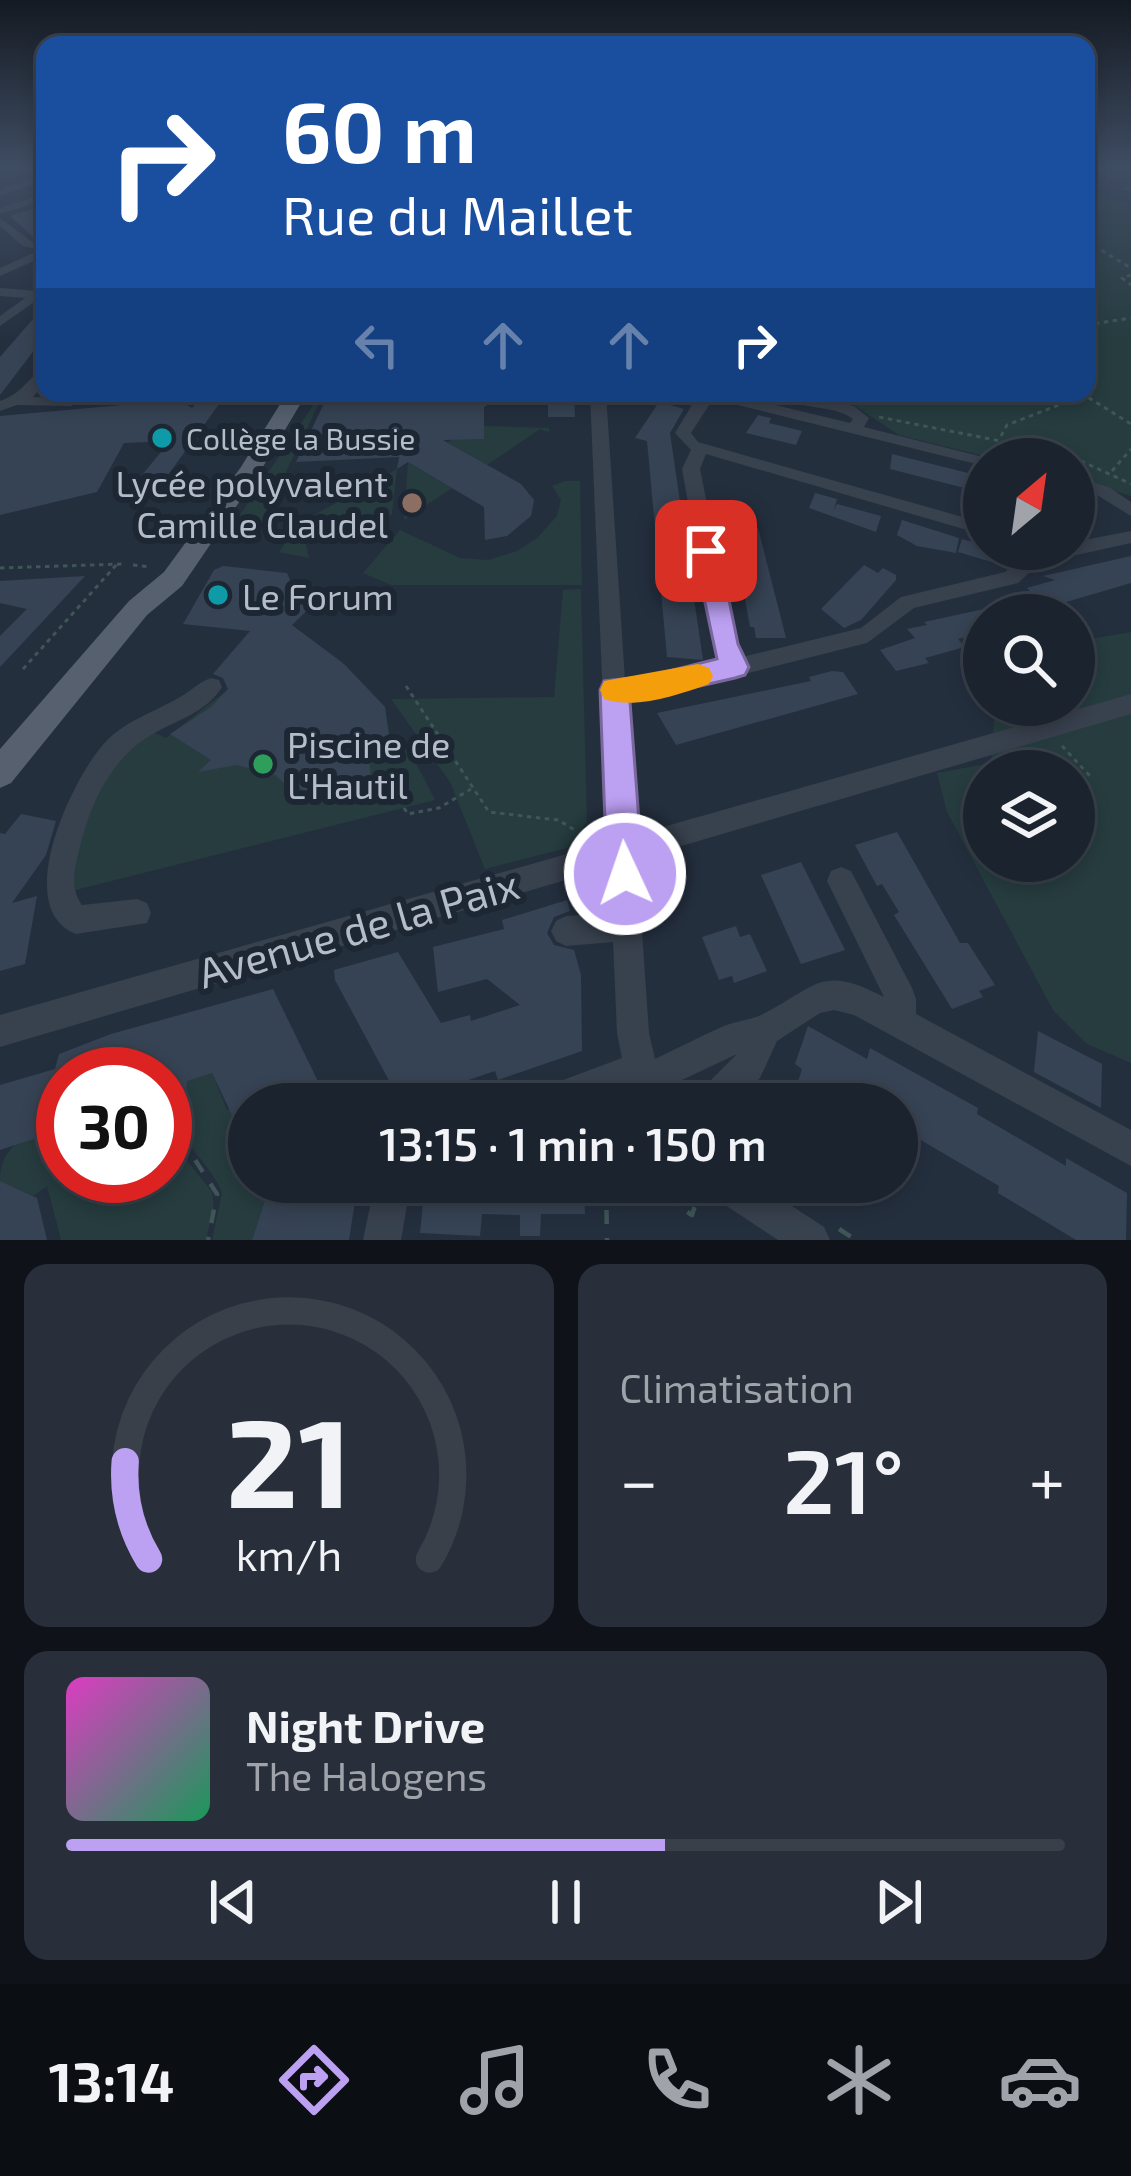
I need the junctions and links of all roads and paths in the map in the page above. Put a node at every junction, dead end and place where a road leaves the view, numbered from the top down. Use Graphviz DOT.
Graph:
graph roads {
  1 [pos="10,227"];
  2 [pos="1095,246"];
  3 [pos="36,247"];
  4 [pos="36,256"];
  5 [pos="27,261"];
  6 [pos="36,262"];
  7 [pos="1131,268"];
  8 [pos="0,272"];
  9 [pos="1131,275"];
  10 [pos="36,280"];
  11 [pos="1131,285"];
  12 [pos="6,292"];
  13 [pos="36,295"];
  14 [pos="36,298"];
  15 [pos="1131,318"];
  16 [pos="0,322"];
  17 [pos="1095,324"];
  18 [pos="36,382"];
  19 [pos="18,401"];
  20 [pos="36,402"];
  21 [pos="42,402"];
  22 [pos="292,402"];
  23 [pos="599,402"];
  24 [pos="702,402"];
  25 [pos="742,402"];
  26 [pos="798,402"];
  27 [pos="1065,402"];
  28 [pos="1095,402"];
  29 [pos="67,403"];
  30 [pos="0,406"];
  31 [pos="857,420"];
  32 [pos="1131,424"];
  33 [pos="993,438"];
  34 [pos="1001,438"];
  35 [pos="700,448"];
  36 [pos="1131,449"];
  37 [pos="963,454"];
  38 [pos="1095,466"];
  39 [pos="1110,472"];
  40 [pos="1131,484"];
  41 [pos="1095,489"];
  42 [pos="1131,510"];
  43 [pos="963,523"];
  44 [pos="1131,537"];
  45 [pos="1095,545"];
  46 [pos="133,565"];
  47 [pos="0,568"];
  48 [pos="158,568"];
  49 [pos="1019,570"];
  50 [pos="735,667"];
  51 [pos="23,669"];
  52 [pos="406,686"];
  53 [pos="211,687"];
  54 [pos="615,690"];
  55 [pos="1131,704"];
  56 [pos="1056,740"];
  57 [pos="1065,750"];
  58 [pos="0,772"];
  59 [pos="473,788"];
  60 [pos="404,808"];
  61 [pos="575,830"];
  62 [pos="622,849"];
  63 [pos="841,881"];
  64 [pos="137,913"];
  65 [pos="628,927"];
  66 [pos="566,932"];
  67 [pos="900,1023"];
  68 [pos="766,1030"];
  69 [pos="0,1031"];
  70 [pos="647,1083"];
  71 [pos="649,1083"];
  72 [pos="731,1083"];
  73 [pos="1131,1149"];
  74 [pos="192,1155"];
  75 [pos="389,1203"];
  76 [pos="607,1203"];
  77 [pos="673,1203"];
  78 [pos="696,1203"];
  79 [pos="741,1203"];
  80 [pos="208,1240"];
  81 [pos="382,1240"];
  82 [pos="608,1240"];
  83 [pos="811,1240"];
  1 -- 3 [label="street"];
  2 -- 7 [label="path"];
  4 -- 5 [label="street"];
  5 -- 6 [label="street"];
  5 -- 8 [label="street"];
  9 -- 11 [label="path"];
  10 -- 12 [label="street"];
  12 -- 13 [label="street"];
  14 -- 16 [label="street"];
  15 -- 17 [label="path"];
  18 -- 19 [label="street"];
  19 -- 20 [label="street"];
  19 -- 30 [label="street"];
  21 -- 29 [label="street"];
  22 -- 58 [label="main road"];
  23 -- 54 [label="street"];
  24 -- 35 [label="street"];
  25 -- 31 [label="street"];
  26 -- 31 [label="street"];
  27 -- 34 [label="path"];
  28 -- 32 [label="path"];
  31 -- 33 [label="path"];
  31 -- 37 [label="street"];
  35 -- 43 [label="street"];
  35 -- 50 [label="street"];
  36 -- 39 [label="path"];
  38 -- 39 [label="path"];
  39 -- 40 [label="path"];
  41 -- 42 [label="street"];
  44 -- 45 [label="street"];
  46 -- 48 [label="path"];
  47 -- 51 [label="path"];
  49 -- 50 [label="street"];
  50 -- 54 [label="street"];
  52 -- 59 [label="path"];
  53 -- 64 [label="street"];
  54 -- 62 [label="street"];
  55 -- 62 [label="street, Avenue de la Paix"];
  56 -- 57 [label="path"];
  59 -- 60 [label="path"];
  59 -- 61 [label="path"];
  62 -- 65 [label="street"];
  62 -- 69 [label="street, Avenue de la Paix"];
  63 -- 67 [label="street"];
  65 -- 66 [label="street"];
  65 -- 70 [label="street"];
  67 -- 68 [label="street"];
  67 -- 73 [label="street"];
  68 -- 71 [label="street"];
  68 -- 72 [label="street"];
  74 -- 80 [label="path"];
  75 -- 81 [label="street"];
  76 -- 82 [label="path"];
  77 -- 78 [label="path"];
  79 -- 83 [label="street"];
}
